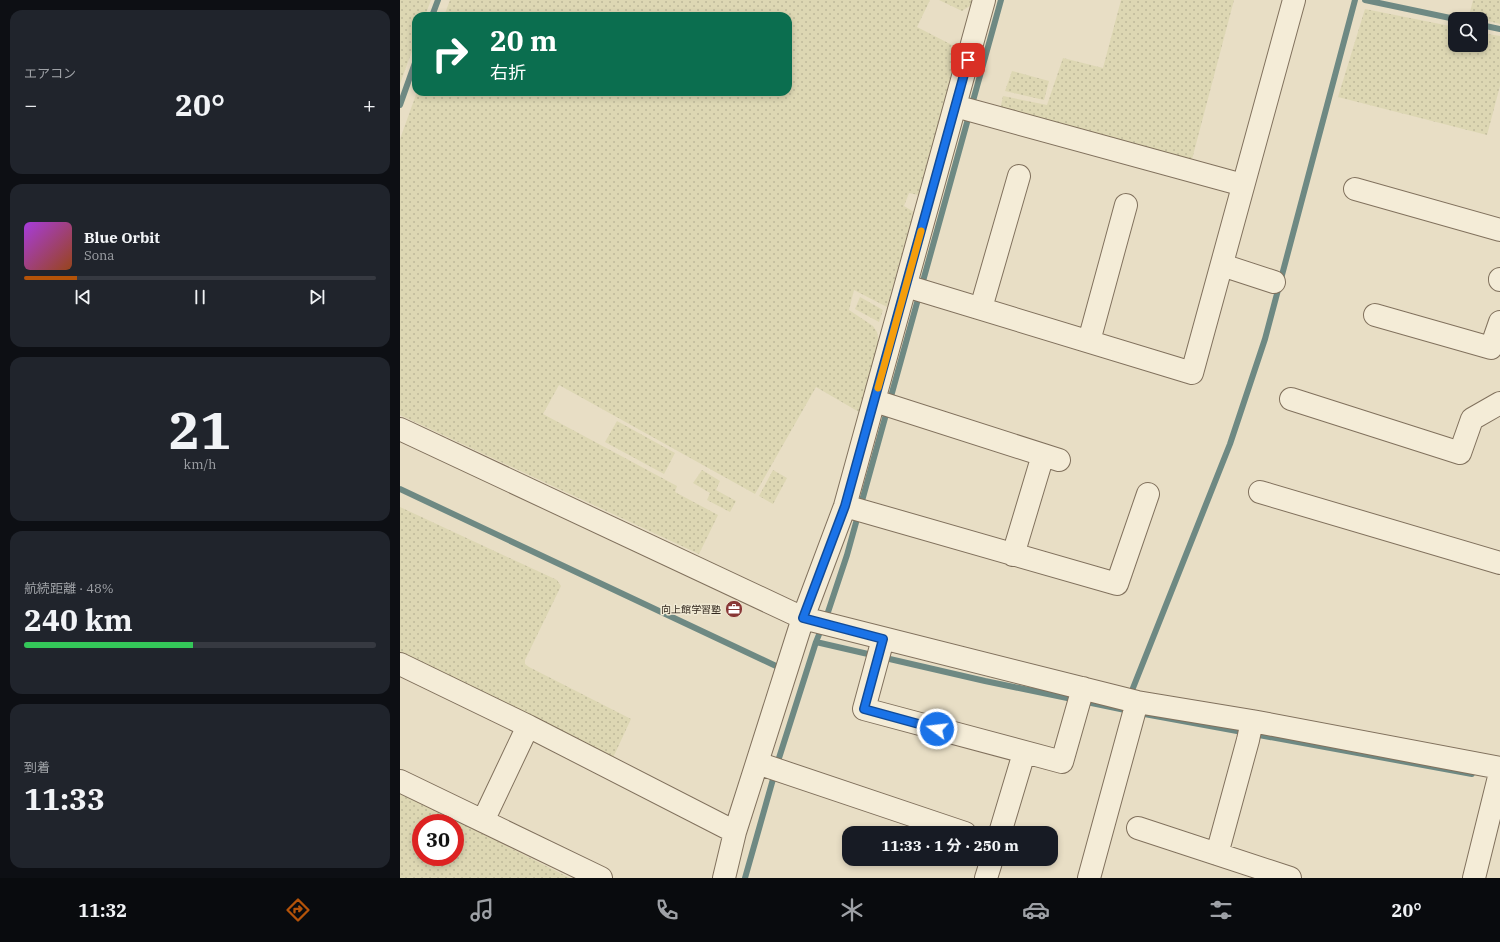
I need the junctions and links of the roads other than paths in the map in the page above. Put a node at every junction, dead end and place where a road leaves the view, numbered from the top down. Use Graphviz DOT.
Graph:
graph roads {
  1 [pos="984,0"];
  2 [pos="1294,0"];
  3 [pos="966,109"];
  4 [pos="1019,176"];
  5 [pos="1244,185"];
  6 [pos="1355,189"];
  7 [pos="1126,205"];
  8 [pos="1500,230"];
  9 [pos="1222,265"];
  10 [pos="1274,282"];
  11 [pos="916,289"];
  12 [pos="980,308"];
  13 [pos="1375,315"];
  14 [pos="1500,322"];
  15 [pos="1089,341"];
  16 [pos="1291,399"];
  17 [pos="1500,403"];
  18 [pos="884,404"];
  19 [pos="400,429"];
  20 [pos="1260,492"];
  21 [pos="1148,494"];
  22 [pos="854,508"];
  23 [pos="1013,555"];
  24 [pos="1500,563"];
  25 [pos="818,622"];
  26 [pos="880,650"];
  27 [pos="400,664"];
  28 [pos="1081,697"];
  29 [pos="1134,710"];
  30 [pos="528,726"];
  31 [pos="1250,729"];
  32 [pos="1024,753"];
  33 [pos="770,767"];
  34 [pos="1499,780"];
  35 [pos="400,781"];
  36 [pos="483,821"];
  37 [pos="944,826"];
  38 [pos="1002,826"];
  39 [pos="1138,828"];
  40 [pos="735,832"];
  41 [pos="1217,854"];
  42 [pos="990,866"];
  43 [pos="601,878"];
  44 [pos="724,878"];
  45 [pos="986,878"];
  46 [pos="1089,878"];
  47 [pos="1290,878"];
  48 [pos="1474,878"];
  1 -- 3 [label="street"];
  2 -- 5 [label="street"];
  3 -- 5 [label="street"];
  3 -- 11 [label="street"];
  4 -- 12 [label="street"];
  5 -- 9 [label="street"];
  6 -- 8 [label="street"];
  7 -- 15 [label="street"];
  9 -- 10 [label="street"];
  9 -- 15 [label="street"];
  11 -- 12 [label="street"];
  11 -- 18 [label="street"];
  12 -- 15 [label="street"];
  13 -- 14 [label="street"];
  16 -- 17 [label="street"];
  18 -- 22 [label="street"];
  18 -- 23 [label="street"];
  19 -- 25 [label="street"];
  20 -- 24 [label="street"];
  21 -- 23 [label="street"];
  22 -- 23 [label="street"];
  22 -- 25 [label="street"];
  25 -- 26 [label="street"];
  25 -- 33 [label="street"];
  26 -- 28 [label="street"];
  26 -- 32 [label="street"];
  27 -- 30 [label="street"];
  28 -- 29 [label="street"];
  28 -- 32 [label="street"];
  29 -- 31 [label="street"];
  29 -- 46 [label="street"];
  30 -- 36 [label="street"];
  30 -- 40 [label="street"];
  31 -- 34 [label="street"];
  31 -- 41 [label="street"];
  32 -- 38 [label="street"];
  33 -- 37 [label="street"];
  33 -- 40 [label="street"];
  34 -- 48 [label="street"];
  35 -- 36 [label="street"];
  36 -- 43 [label="street"];
  39 -- 41 [label="street"];
  40 -- 44 [label="street"];
  41 -- 47 [label="street"];
  42 -- 45 [label="street"];
}
